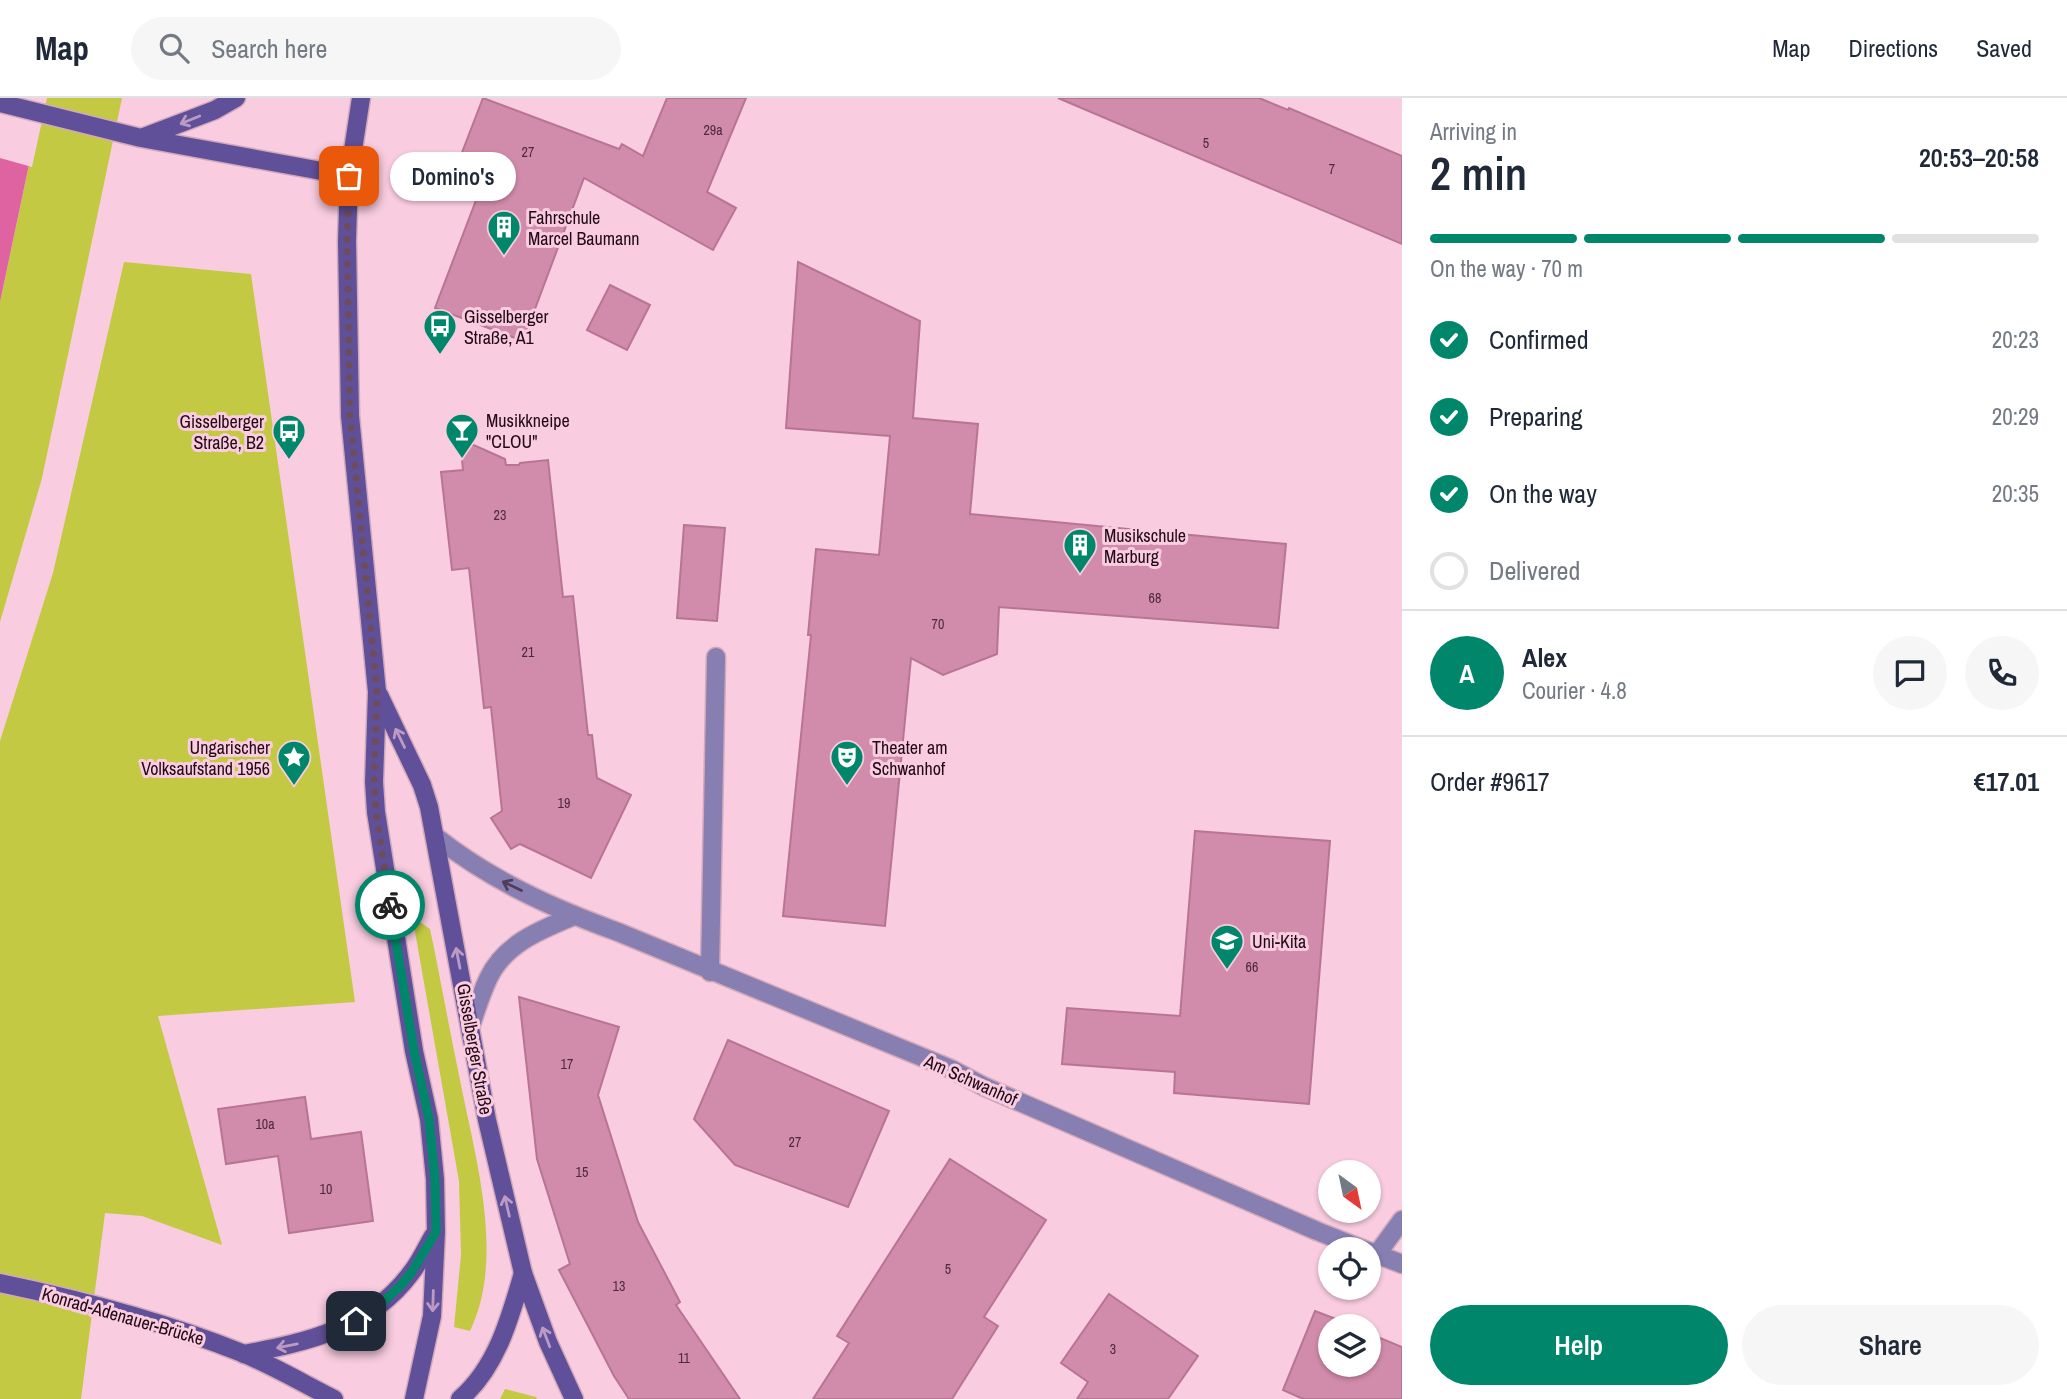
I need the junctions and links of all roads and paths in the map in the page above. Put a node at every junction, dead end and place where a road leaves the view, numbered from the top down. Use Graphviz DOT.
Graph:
graph roads {
  1 [pos="236,98"];
  2 [pos="361,98"];
  3 [pos="0,103"];
  4 [pos="141,138"];
  5 [pos="349,176"];
  6 [pos="716,657"];
  7 [pos="377,692"];
  8 [pos="436,837"];
  9 [pos="574,916"];
  10 [pos="710,972"];
  11 [pos="471,1025"];
  12 [pos="1402,1220"];
  13 [pos="436,1232"];
  14 [pos="1333,1237"];
  15 [pos="1381,1240"];
  16 [pos="1381,1255"];
  17 [pos="1402,1264"];
  18 [pos="523,1273"];
  19 [pos="0,1283"];
  20 [pos="244,1354"];
  21 [pos="334,1399"];
  22 [pos="414,1399"];
  23 [pos="460,1399"];
  24 [pos="573,1399"];
  1 -- 4 [label="main road, one-way"];
  2 -- 5 [label="main road, Gisselberger Straße"];
  3 -- 4 [label="main road"];
  4 -- 5 [label="main road"];
  5 -- 7 [label="main road, Gisselberger Straße"];
  6 -- 10 [label="street"];
  8 -- 7 [label="main road, Gisselberger Straße, one-way"];
  7 -- 13 [label="main road, Gisselberger Straße"];
  9 -- 8 [label="street, Am Schwanhof, one-way"];
  11 -- 8 [label="main road, Gisselberger Straße, one-way"];
  9 -- 10 [label="street, Am Schwanhof"];
  9 -- 11 [label="street"];
  10 -- 14 [label="street, Am Schwanhof"];
  18 -- 11 [label="main road, Gisselberger Straße, one-way"];
  12 -- 15 [label="street"];
  13 -- 20 [label="main road, one-way"];
  13 -- 22 [label="main road, Gisselberger Straße, one-way"];
  16 -- 17 [label="street, Am Schwanhof"];
  18 -- 23 [label="main road"];
  24 -- 18 [label="main road, Gisselberger Straße, one-way"];
  19 -- 20 [label="main road, Konrad-Adenauer-Brücke"];
  20 -- 21 [label="main road"];
}
